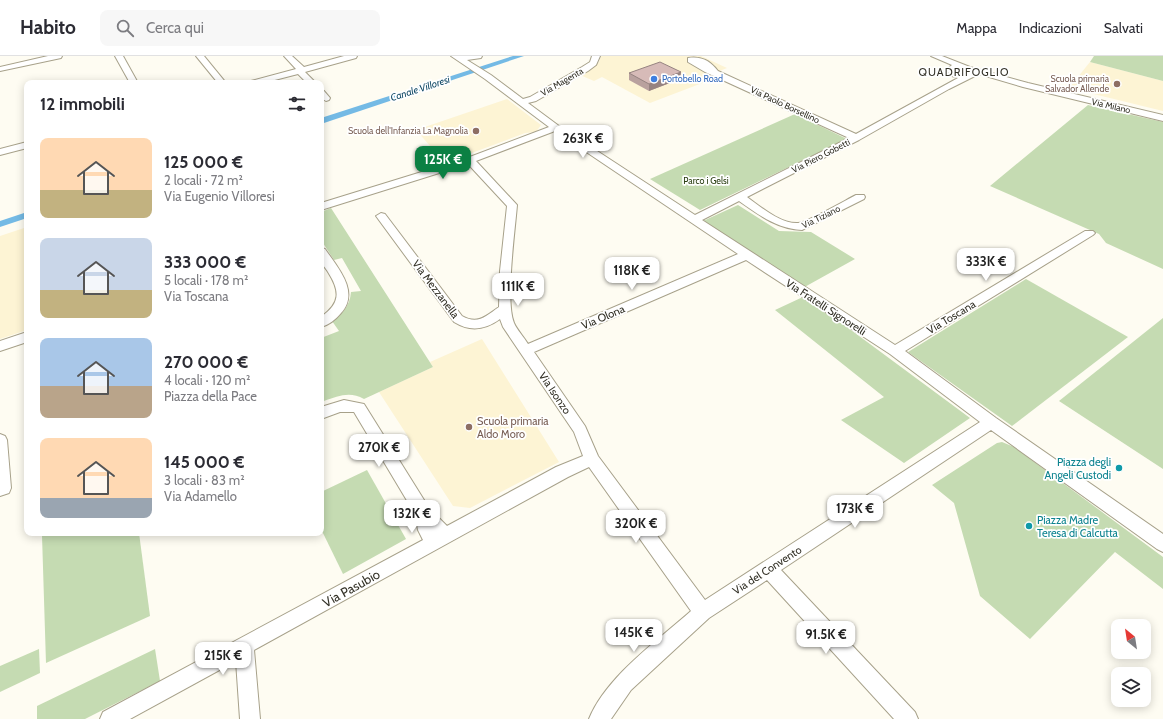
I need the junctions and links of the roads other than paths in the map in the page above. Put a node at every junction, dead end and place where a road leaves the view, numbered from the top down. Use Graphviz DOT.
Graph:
graph roads {
  1 [pos="58,56"];
  2 [pos="119,56"];
  3 [pos="200,56"];
  4 [pos="288,56"];
  5 [pos="353,56"];
  6 [pos="478,56"];
  7 [pos="596,56"];
  8 [pos="932,56"];
  9 [pos="936,56"];
  10 [pos="457,58"];
  11 [pos="0,69"];
  12 [pos="301,70"];
  13 [pos="950,70"];
  14 [pos="969,71"];
  15 [pos="714,72"];
  16 [pos="132,80"];
  17 [pos="220,80"];
  18 [pos="265,80"];
  19 [pos="309,80"];
  20 [pos="946,87"];
  21 [pos="523,102"];
  22 [pos="1163,118"];
  23 [pos="556,128"];
  24 [pos="856,138"];
  25 [pos="24,146"];
  26 [pos="0,152"];
  27 [pos="470,160"];
  28 [pos="740,197"];
  29 [pos="860,197"];
  30 [pos="324,206"];
  31 [pos="381,216"];
  32 [pos="694,220"];
  33 [pos="1089,233"];
  34 [pos="747,255"];
  35 [pos="324,257"];
  36 [pos="506,309"];
  37 [pos="324,321"];
  38 [pos="24,338"];
  39 [pos="0,346"];
  40 [pos="526,350"];
  41 [pos="895,351"];
  42 [pos="324,412"];
  43 [pos="991,422"];
  44 [pos="0,440"];
  45 [pos="592,459"];
  46 [pos="0,489"];
  47 [pos="438,540"];
  48 [pos="1163,544"];
  49 [pos="768,569"];
  50 [pos="703,612"];
  51 [pos="244,647"];
  52 [pos="110,719"];
  53 [pos="250,719"];
  54 [pos="599,719"];
  55 [pos="908,719"];
  1 -- 11 [label="street"];
  2 -- 16 [label="street"];
  3 -- 17 [label="street"];
  4 -- 12 [label="street"];
  5 -- 12 [label="street"];
  6 -- 10 [label="street"];
  7 -- 21 [label="street, Via Magenta"];
  8 -- 13 [label="street"];
  9 -- 14 [label="street, Via Milano"];
  10 -- 21 [label="street, Via Fratelli Signorelli"];
  12 -- 18 [label="street"];
  12 -- 19 [label="street"];
  13 -- 14 [label="street"];
  13 -- 20 [label="street"];
  14 -- 20 [label="street, Via Piero Gobetti"];
  14 -- 22 [label="street, Via Milano"];
  15 -- 24 [label="street, Via Paolo Borsellino"];
  20 -- 24 [label="street, Via Piero Gobetti"];
  21 -- 23 [label="street, Via Fratelli Signorelli"];
  23 -- 27 [label="street"];
  23 -- 32 [label="street, Via Fratelli Signorelli"];
  24 -- 28 [label="street, Via Piero Gobetti"];
  25 -- 26 [label="street"];
  27 -- 30 [label="street"];
  27 -- 36 [label="street, Via Isonzo"];
  28 -- 29 [label="street, Via Tiziano"];
  28 -- 32 [label="street, Via Piero Gobetti"];
  31 -- 36 [label="street, Via Mezzanella"];
  32 -- 34 [label="street, Via Fratelli Signorelli"];
  33 -- 41 [label="street, Via Toscana"];
  34 -- 40 [label="street, Via Olona"];
  34 -- 41 [label="street, Via Fratelli Signorelli"];
  35 -- 37 [label="street"];
  36 -- 40 [label="street, Via Isonzo"];
  38 -- 39 [label="street"];
  40 -- 45 [label="street, Via Isonzo"];
  41 -- 43 [label="street, Via Fratelli Signorelli"];
  42 -- 47 [label="street"];
  43 -- 48 [label="street, Via Fratelli Signorelli"];
  43 -- 49 [label="street, Via del Convento"];
  44 -- 46 [label="street"];
  45 -- 47 [label="street, Via Pasubio"];
  45 -- 50 [label="street, Via Isonzo"];
  47 -- 51 [label="street, Via Pasubio"];
  49 -- 50 [label="street, Via del Convento"];
  49 -- 55 [label="street"];
  50 -- 54 [label="street, Via del Convento"];
  51 -- 52 [label="street, Via Pasubio"];
  51 -- 53 [label="street"];
}
